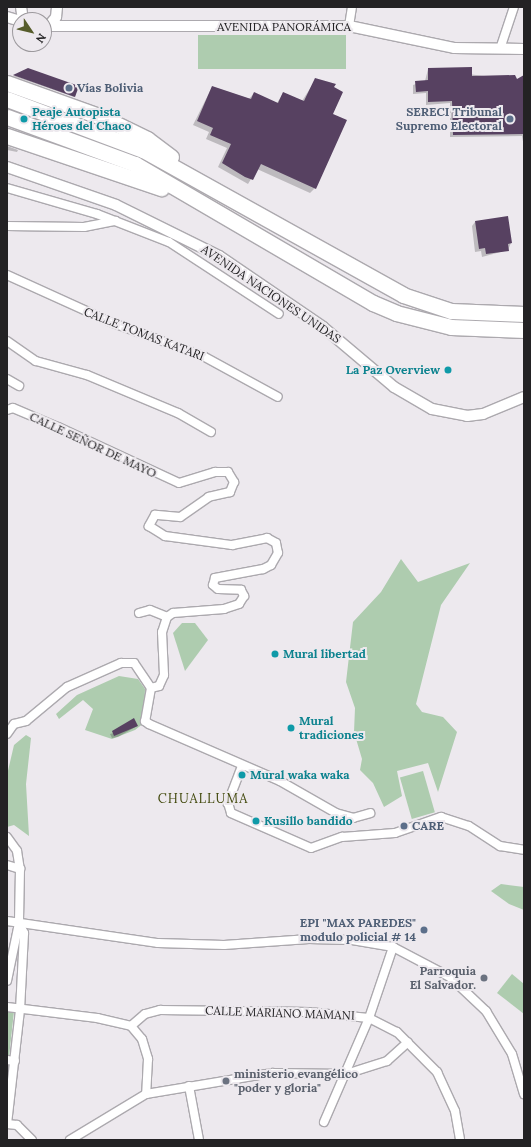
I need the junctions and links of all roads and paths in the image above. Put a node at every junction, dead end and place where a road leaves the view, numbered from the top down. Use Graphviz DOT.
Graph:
graph roads {
  1 [pos="57,7"];
  2 [pos="352,7"];
  3 [pos="514,7"];
  4 [pos="52,21"];
  5 [pos="52,26"];
  6 [pos="349,26"];
  7 [pos="500,49"];
  8 [pos="523,49"];
  9 [pos="7,83"];
  10 [pos="7,91"];
  11 [pos="7,99"];
  12 [pos="7,107"];
  13 [pos="7,117"];
  14 [pos="7,126"];
  15 [pos="7,136"];
  16 [pos="7,145"];
  17 [pos="7,167"];
  18 [pos="201,182"];
  19 [pos="7,188"];
  20 [pos="192,200"];
  21 [pos="115,221"];
  22 [pos="7,226"];
  23 [pos="7,275"];
  24 [pos="279,314"];
  25 [pos="524,314"];
  26 [pos="524,330"];
  27 [pos="7,341"];
  28 [pos="7,380"];
  29 [pos="19,386"];
  30 [pos="278,397"];
  31 [pos="524,397"];
  32 [pos="7,410"];
  33 [pos="211,432"];
  34 [pos="139,613"];
  35 [pos="167,616"];
  36 [pos="151,688"];
  37 [pos="8,728"];
  38 [pos="242,766"];
  39 [pos="370,813"];
  40 [pos="7,837"];
  41 [pos="524,850"];
  42 [pos="7,865"];
  43 [pos="20,869"];
  44 [pos="7,921"];
  45 [pos="19,923"];
  46 [pos="393,947"];
  47 [pos="7,981"];
  48 [pos="7,1007"];
  49 [pos="20,1010"];
  50 [pos="369,1018"];
  51 [pos="130,1026"];
  52 [pos="408,1042"];
  53 [pos="11,1060"];
  54 [pos="346,1074"];
  55 [pos="189,1086"];
  56 [pos="146,1094"];
  57 [pos="524,1094"];
  58 [pos="324,1122"];
  59 [pos="7,1124"];
  60 [pos="32,1140"];
  61 [pos="70,1140"];
  62 [pos="199,1140"];
  63 [pos="460,1140"];
  1 -- 4 [label="street"];
  2 -- 6 [label="street"];
  3 -- 7 [label="street"];
  5 -- 6 [label="street, AVENIDA PANORÁMICA"];
  6 -- 7 [label="street, AVENIDA PANORÁMICA"];
  7 -- 8 [label="street, AVENIDA PANORÁMICA"];
  9 -- 18 [label="highway"];
  10 -- 18 [label="highway"];
  11 -- 18 [label="highway"];
  12 -- 18 [label="highway"];
  13 -- 20 [label="highway"];
  14 -- 20 [label="highway"];
  15 -- 20 [label="highway"];
  16 -- 20 [label="highway"];
  17 -- 31 [label="street, AVENIDA NACIONES UNIDAS"];
  18 -- 25 [label="highway"];
  19 -- 21 [label="street"];
  20 -- 26 [label="highway"];
  21 -- 22 [label="street"];
  21 -- 24 [label="street"];
  23 -- 30 [label="street, CALLE TOMAS KATARI"];
  27 -- 33 [label="street"];
  28 -- 29 [label="street"];
  32 -- 35 [label="street, CALLE SEÑOR DE MAYO"];
  34 -- 35 [label="street"];
  35 -- 36 [label="street"];
  36 -- 37 [label="street"];
  36 -- 38 [label="street"];
  38 -- 39 [label="street"];
  38 -- 41 [label="street"];
  40 -- 43 [label="street"];
  42 -- 43 [label="street"];
  43 -- 45 [label="street"];
  44 -- 45 [label="street"];
  45 -- 46 [label="street"];
  45 -- 47 [label="street"];
  45 -- 49 [label="street"];
  46 -- 50 [label="street"];
  46 -- 57 [label="street"];
  48 -- 49 [label="street"];
  49 -- 51 [label="street"];
  49 -- 53 [label="street"];
  50 -- 51 [label="street, CALLE MARIANO MAMANI"];
  50 -- 52 [label="street, CALLE MARIANO MAMANI"];
  50 -- 54 [label="street"];
  51 -- 56 [label="street"];
  52 -- 54 [label="street"];
  52 -- 63 [label="street, CALLE MARIANO MAMANI"];
  53 -- 59 [label="street"];
  54 -- 55 [label="street"];
  54 -- 58 [label="street"];
  55 -- 56 [label="street"];
  55 -- 62 [label="street"];
  56 -- 61 [label="street"];
  59 -- 60 [label="street"];
}
